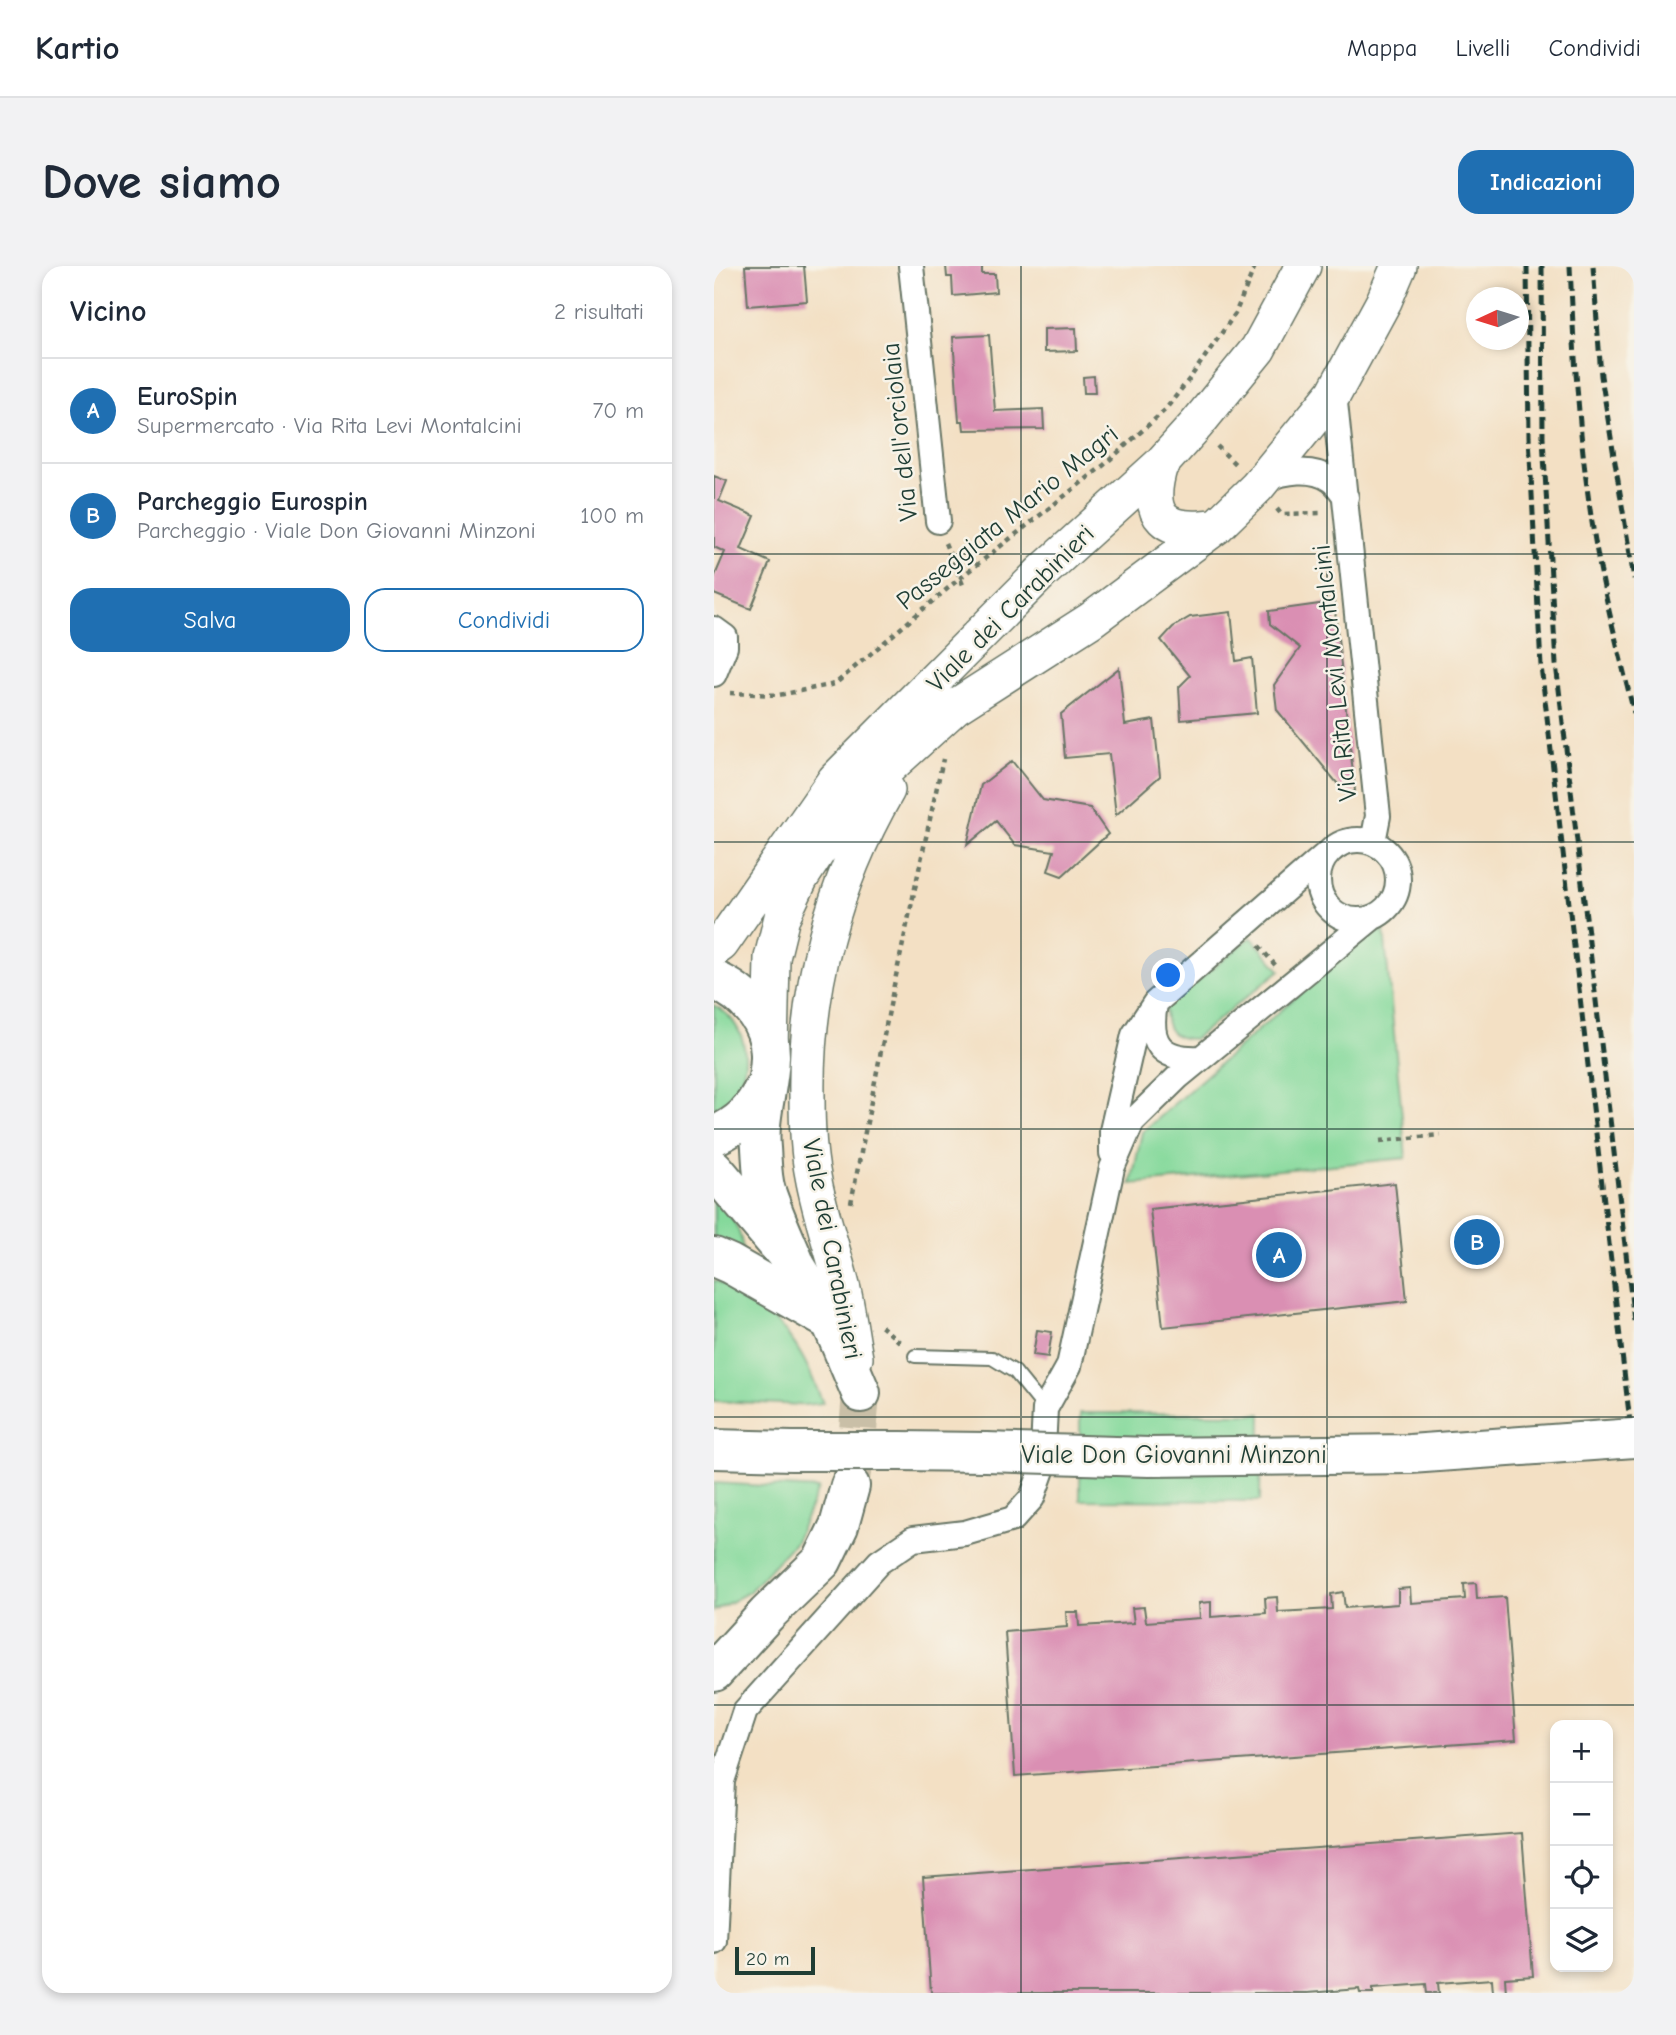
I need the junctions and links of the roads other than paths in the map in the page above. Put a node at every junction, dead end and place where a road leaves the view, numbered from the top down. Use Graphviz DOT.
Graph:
graph roads {
  1 [pos="911,266"];
  2 [pos="1303,266"];
  3 [pos="1371,266"];
  4 [pos="1399,266"];
  5 [pos="1339,383"];
  6 [pos="1160,465"];
  7 [pos="1264,479"];
  8 [pos="1346,497"];
  9 [pos="937,521"];
  10 [pos="1217,526"];
  11 [pos="714,629"];
  12 [pos="721,684"];
  13 [pos="942,719"];
  14 [pos="1373,842"];
  15 [pos="1325,855"];
  16 [pos="1372,918"];
  17 [pos="714,949"];
  18 [pos="714,980"];
  19 [pos="1155,1003"];
  20 [pos="1200,1058"];
  21 [pos="768,1071"];
  22 [pos="714,1136"];
  23 [pos="1112,1168"];
  24 [pos="714,1169"];
  25 [pos="714,1257"];
  26 [pos="796,1266"];
  27 [pos="831,1322"];
  28 [pos="915,1356"];
  29 [pos="861,1393"];
  30 [pos="1045,1409"];
  31 [pos="1634,1438"];
  32 [pos="714,1449"];
  33 [pos="850,1486"];
  34 [pos="767,1614"];
  35 [pos="714,1633"];
  36 [pos="714,1672"];
  37 [pos="714,1941"];
  1 -- 9 [label="street, Via dell'orciolaia"];
  2 -- 6 [label="main road, Viale dei Carabinieri"];
  3 -- 5 [label="main road"];
  4 -- 5 [label="main road, Viale dei Carabinieri"];
  5 -- 7 [label="main road, Viale dei Carabinieri"];
  5 -- 8 [label="street, Via Rita Levi Montalcini"];
  6 -- 10 [label="main road"];
  6 -- 17 [label="main road, Viale dei Carabinieri"];
  7 -- 8 [label="street"];
  7 -- 10 [label="main road, Viale dei Carabinieri"];
  8 -- 14 [label="street, Via Rita Levi Montalcini"];
  10 -- 13 [label="main road, Viale dei Carabinieri"];
  11 -- 12 [label="street"];
  13 -- 21 [label="main road, Viale dei Carabinieri"];
  13 -- 29 [label="main road, Viale dei Carabinieri"];
  14 -- 15 [label="street, Via Rita Levi Montalcini"];
  14 -- 16 [label="street, Via Rita Levi Montalcini"];
  15 -- 16 [label="street"];
  15 -- 19 [label="street, Via Rita Levi Montalcini"];
  16 -- 20 [label="street, Via Rita Levi Montalcini"];
  18 -- 21 [label="main road"];
  19 -- 20 [label="street"];
  19 -- 23 [label="street, Via Rita Levi Montalcini"];
  20 -- 23 [label="street, Via Rita Levi Montalcini"];
  21 -- 22 [label="main road"];
  21 -- 26 [label="main road"];
  23 -- 30 [label="street, Via Rita Levi Montalcini"];
  24 -- 26 [label="main road"];
  25 -- 27 [label="main road"];
  26 -- 27 [label="main road"];
  27 -- 29 [label="main road"];
  28 -- 30 [label="lane"];
  30 -- 37 [label="street"];
  31 -- 32 [label="main road, Viale Don Giovanni Minzoni, bridge"];
  33 -- 34 [label="main road"];
  34 -- 35 [label="main road"];
  34 -- 36 [label="main road"];
}
